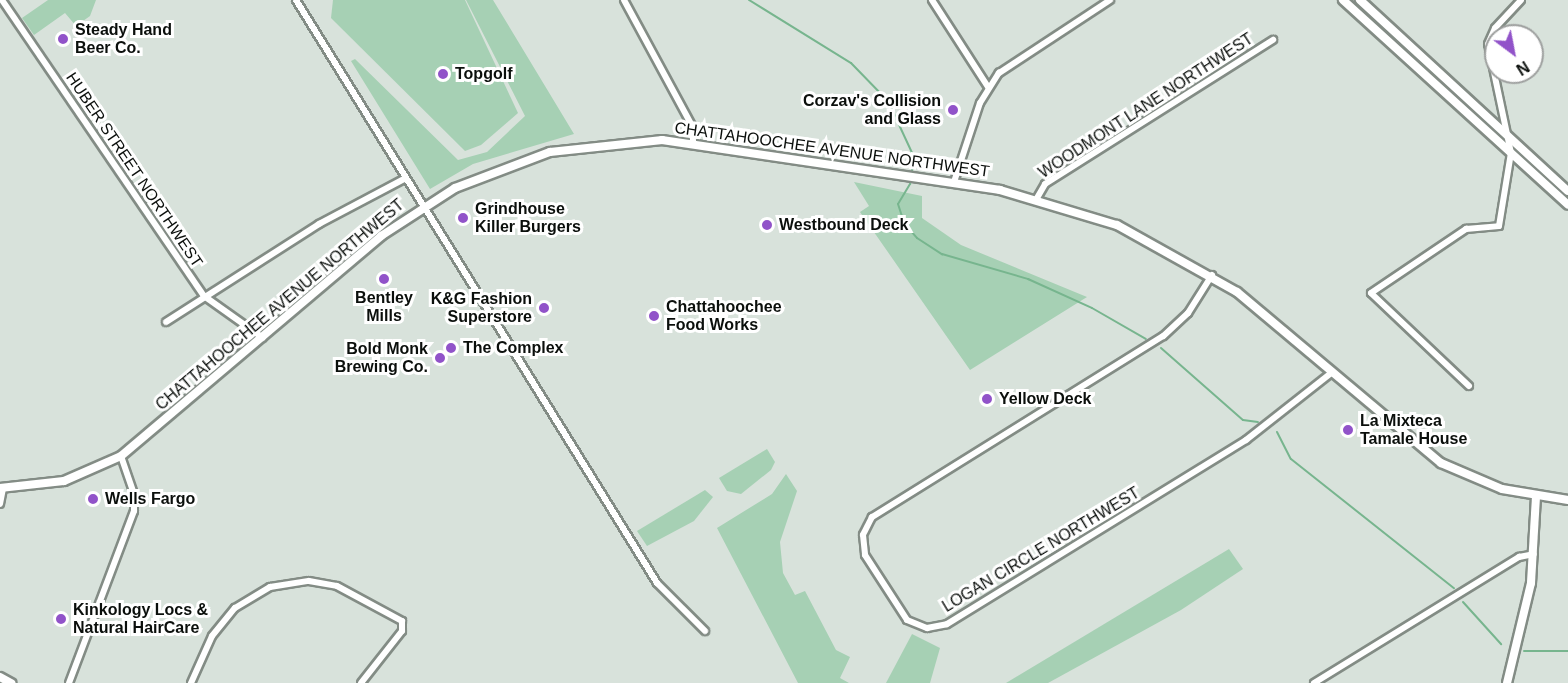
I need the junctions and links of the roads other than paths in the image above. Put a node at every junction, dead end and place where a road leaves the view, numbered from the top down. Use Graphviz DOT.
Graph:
graph roads {
  1 [pos="2,0"];
  2 [pos="296,0"];
  3 [pos="624,0"];
  4 [pos="932,0"];
  5 [pos="1110,0"];
  6 [pos="1343,0"];
  7 [pos="1360,0"];
  8 [pos="1521,0"];
  9 [pos="1273,40"];
  10 [pos="988,87"];
  11 [pos="1509,138"];
  12 [pos="693,142"];
  13 [pos="1511,153"];
  14 [pos="406,178"];
  15 [pos="954,182"];
  16 [pos="1568,191"];
  17 [pos="1037,198"];
  18 [pos="1568,205"];
  19 [pos="423,206"];
  20 [pos="1212,275"];
  21 [pos="204,296"];
  22 [pos="166,322"];
  23 [pos="263,338"];
  24 [pos="1331,373"];
  25 [pos="1469,386"];
  26 [pos="121,456"];
  27 [pos="1,488"];
  28 [pos="1536,497"];
  29 [pos="1568,500"];
  30 [pos="0,504"];
  31 [pos="1534,554"];
  32 [pos="705,631"];
  33 [pos="0,677"];
  34 [pos="193,682"];
  35 [pos="11,683"];
  36 [pos="69,683"];
  37 [pos="361,683"];
  38 [pos="1314,683"];
  39 [pos="1507,683"];
  1 -- 21 [label="street, HUBER STREET NORTHWEST"];
  2 -- 14 [label="street"];
  3 -- 12 [label="street"];
  4 -- 10 [label="street"];
  5 -- 10 [label="street"];
  6 -- 13 [label="street"];
  7 -- 11 [label="street"];
  8 -- 11 [label="street"];
  9 -- 17 [label="street, WOODMONT LANE NORTHWEST"];
  10 -- 15 [label="street"];
  11 -- 13 [label="street"];
  11 -- 16 [label="street"];
  12 -- 15 [label="street, CHATTAHOOCHEE AVENUE NORTHWEST"];
  12 -- 19 [label="street, CHATTAHOOCHEE AVENUE NORTHWEST"];
  13 -- 18 [label="street"];
  13 -- 25 [label="street"];
  14 -- 19 [label="street"];
  14 -- 21 [label="street"];
  15 -- 17 [label="street, CHATTAHOOCHEE AVENUE NORTHWEST"];
  17 -- 20 [label="street, CHATTAHOOCHEE AVENUE NORTHWEST"];
  19 -- 23 [label="street, CHATTAHOOCHEE AVENUE NORTHWEST"];
  19 -- 32 [label="street"];
  20 -- 24 [label="street, CHATTAHOOCHEE AVENUE NORTHWEST"];
  20 -- 24 [label="street, LOGAN CIRCLE NORTHWEST"];
  21 -- 22 [label="street"];
  21 -- 23 [label="street, HUBER STREET NORTHWEST"];
  23 -- 26 [label="street, CHATTAHOOCHEE AVENUE NORTHWEST"];
  24 -- 28 [label="street, CHATTAHOOCHEE AVENUE NORTHWEST"];
  26 -- 27 [label="street, CHATTAHOOCHEE AVENUE NORTHWEST"];
  26 -- 36 [label="street"];
  27 -- 30 [label="street"];
  28 -- 29 [label="street, CHATTAHOOCHEE AVENUE NORTHWEST"];
  28 -- 31 [label="street"];
  31 -- 38 [label="street"];
  31 -- 39 [label="street"];
  33 -- 35 [label="street"];
  34 -- 37 [label="street"];
}
